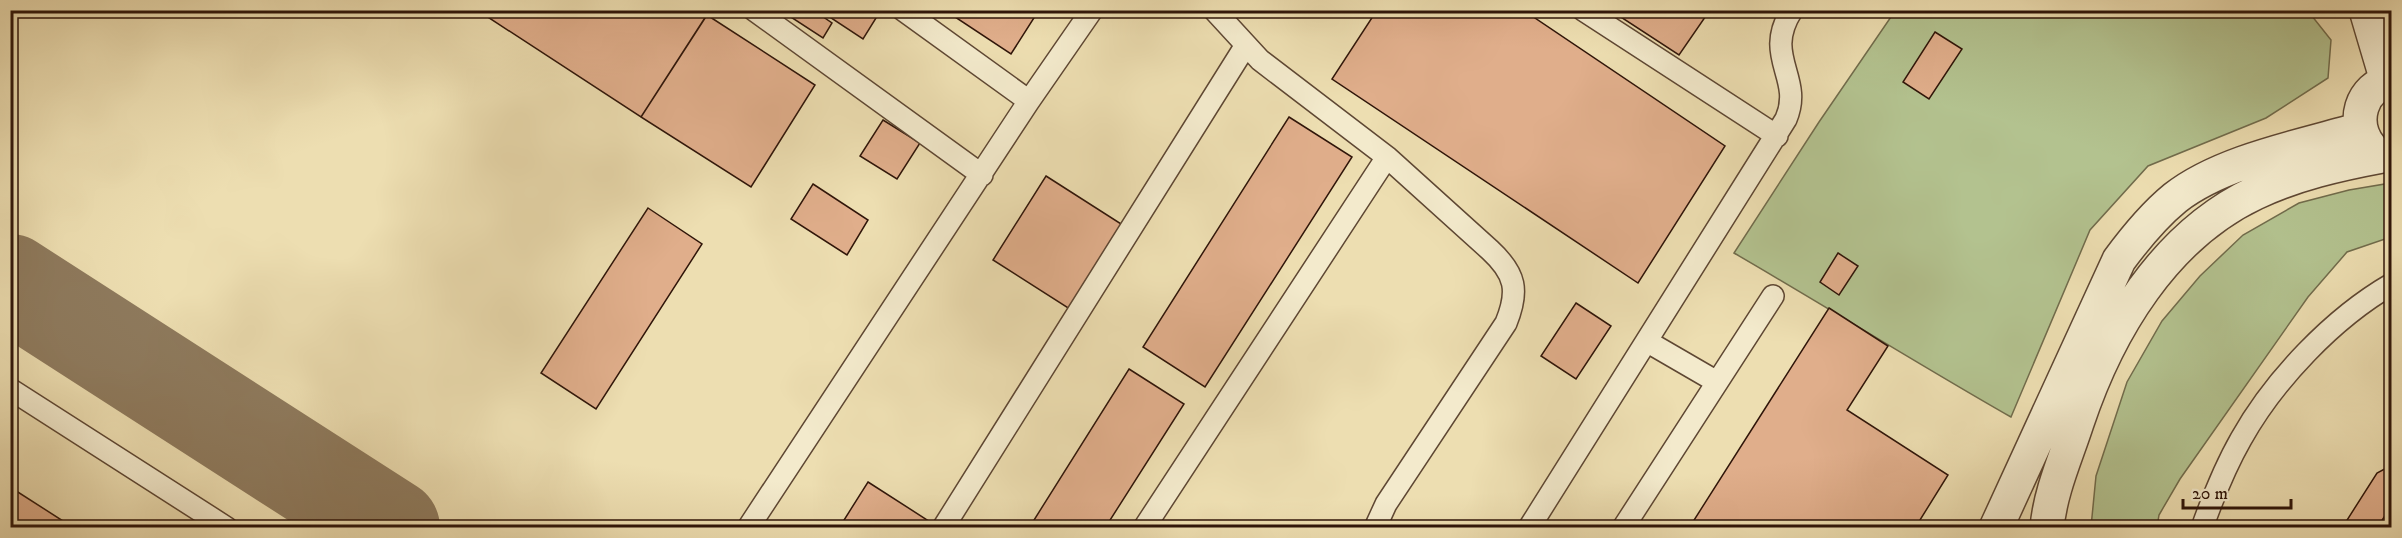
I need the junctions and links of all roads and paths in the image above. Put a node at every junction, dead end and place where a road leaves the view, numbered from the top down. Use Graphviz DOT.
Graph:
graph roads {
  1 [pos="754,10"];
  2 [pos="903,10"];
  3 [pos="1092,10"];
  4 [pos="1214,10"];
  5 [pos="1583,10"];
  6 [pos="1792,10"];
  7 [pos="2366,10"];
  8 [pos="1246,45"];
  9 [pos="2389,80"];
  10 [pos="1029,101"];
  11 [pos="2360,129"];
  12 [pos="1777,136"];
  13 [pos="1387,157"];
  14 [pos="2386,158"];
  15 [pos="982,175"];
  16 [pos="2391,284"];
  17 [pos="1773,296"];
  18 [pos="1648,342"];
  19 [pos="1717,382"];
  20 [pos="10,389"];
  21 [pos="227,528"];
  22 [pos="748,528"];
  23 [pos="943,528"];
  24 [pos="1144,528"];
  25 [pos="1375,528"];
  26 [pos="1529,528"];
  27 [pos="1623,528"];
  28 [pos="1996,528"];
  29 [pos="2047,528"];
  30 [pos="2202,528"];
  1 -- 15 [label="lane"];
  2 -- 10 [label="lane"];
  3 -- 10 [label="lane"];
  4 -- 8 [label="lane"];
  5 -- 12 [label="lane"];
  6 -- 12 [label="lane"];
  7 -- 9 [label="street"];
  8 -- 13 [label="lane"];
  8 -- 23 [label="lane"];
  9 -- 11 [label="street"];
  10 -- 15 [label="lane"];
  11 -- 14 [label="street"];
  11 -- 28 [label="street"];
  12 -- 18 [label="lane"];
  13 -- 24 [label="lane"];
  13 -- 25 [label="lane"];
  14 -- 29 [label="street"];
  15 -- 22 [label="lane"];
  16 -- 30 [label="lane"];
  17 -- 19 [label="lane"];
  18 -- 19 [label="lane"];
  18 -- 26 [label="lane"];
  19 -- 27 [label="lane"];
  20 -- 21 [label="lane"];
}
